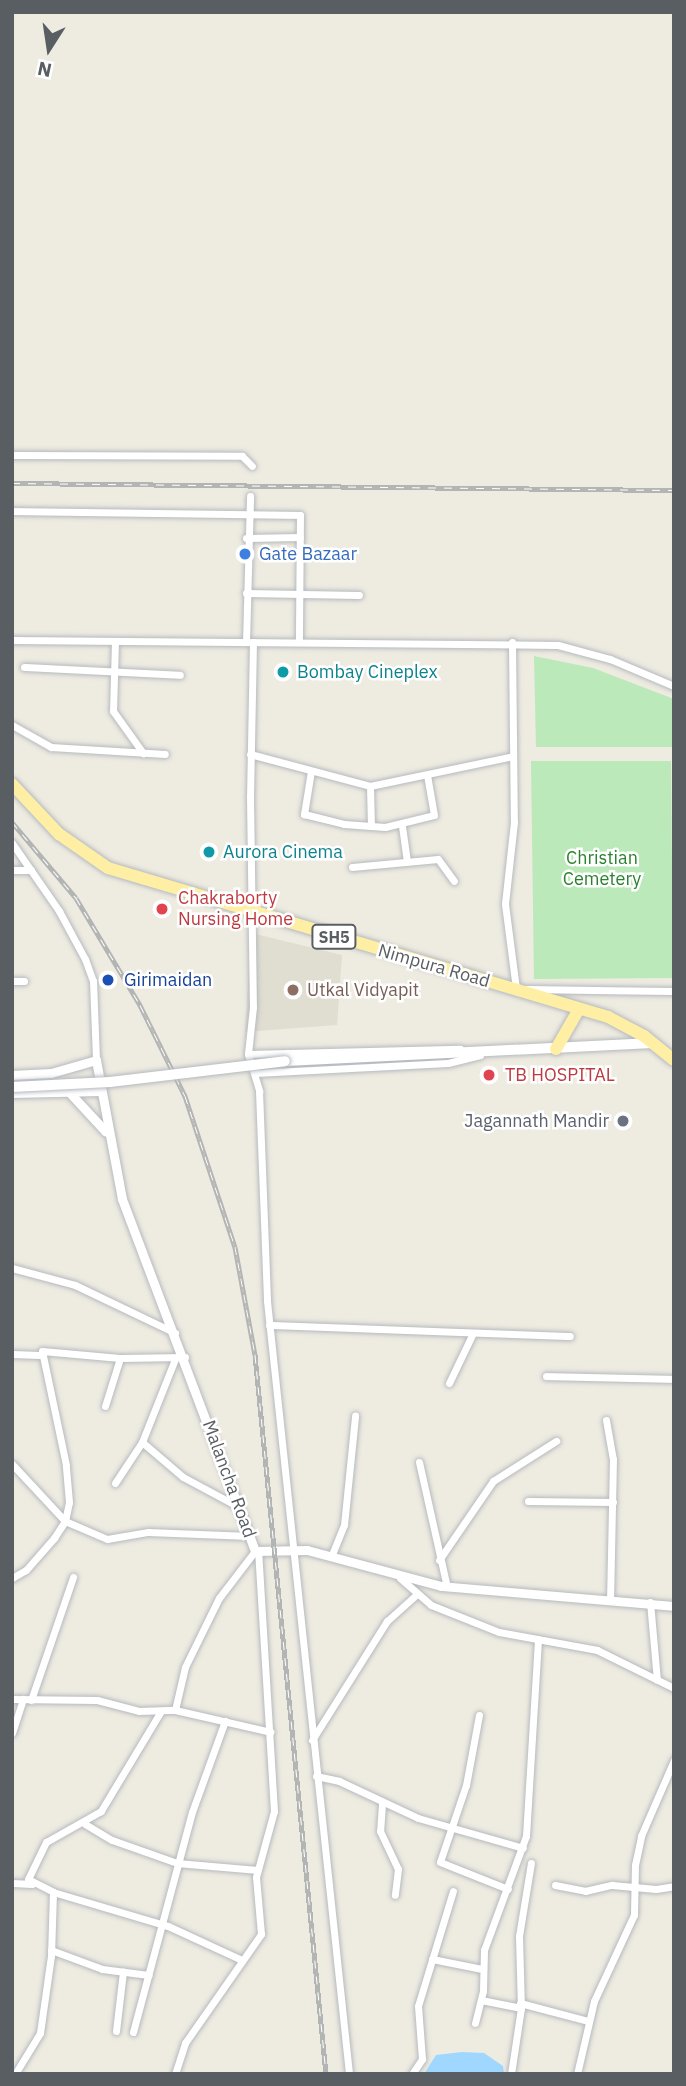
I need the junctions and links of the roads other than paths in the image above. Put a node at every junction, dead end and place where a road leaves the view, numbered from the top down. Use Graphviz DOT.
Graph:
graph roads {
  1 [pos="12,455"];
  2 [pos="252,466"];
  3 [pos="250,496"];
  4 [pos="12,511"];
  5 [pos="247,512"];
  6 [pos="300,537"];
  7 [pos="246,538"];
  8 [pos="246,593"];
  9 [pos="299,593"];
  10 [pos="359,595"];
  11 [pos="12,640"];
  12 [pos="115,641"];
  13 [pos="249,642"];
  14 [pos="299,642"];
  15 [pos="512,642"];
  16 [pos="24,667"];
  17 [pos="114,671"];
  18 [pos="180,675"];
  19 [pos="674,686"];
  20 [pos="12,725"];
  21 [pos="143,753"];
  22 [pos="165,754"];
  23 [pos="250,754"];
  24 [pos="513,756"];
  25 [pos="311,771"];
  26 [pos="427,775"];
  27 [pos="12,784"];
  28 [pos="370,786"];
  29 [pos="371,826"];
  30 [pos="402,826"];
  31 [pos="12,843"];
  32 [pos="407,862"];
  33 [pos="352,867"];
  34 [pos="12,870"];
  35 [pos="31,870"];
  36 [pos="454,881"];
  37 [pos="253,914"];
  38 [pos="12,981"];
  39 [pos="23,981"];
  40 [pos="513,989"];
  41 [pos="674,991"];
  42 [pos="579,1009"];
  43 [pos="653,1043"];
  44 [pos="556,1049"];
  45 [pos="248,1054"];
  46 [pos="484,1054"];
  47 [pos="96,1060"];
  48 [pos="674,1060"];
  49 [pos="255,1073"];
  50 [pos="12,1075"];
  51 [pos="12,1087"];
  52 [pos="100,1091"];
  53 [pos="69,1092"];
  54 [pos="12,1093"];
  55 [pos="107,1133"];
  56 [pos="12,1268"];
  57 [pos="269,1325"];
  58 [pos="175,1333"];
  59 [pos="473,1333"];
  60 [pos="570,1336"];
  61 [pos="12,1354"];
  62 [pos="40,1356"];
  63 [pos="186,1357"];
  64 [pos="120,1358"];
  65 [pos="175,1359"];
  66 [pos="546,1376"];
  67 [pos="674,1378"];
  68 [pos="449,1383"];
  69 [pos="105,1406"];
  70 [pos="355,1416"];
  71 [pos="606,1420"];
  72 [pos="556,1441"];
  73 [pos="142,1442"];
  74 [pos="419,1462"];
  75 [pos="12,1464"];
  76 [pos="116,1483"];
  77 [pos="528,1501"];
  78 [pos="613,1502"];
  79 [pos="240,1508"];
  80 [pos="65,1521"];
  81 [pos="250,1535"];
  82 [pos="292,1549"];
  83 [pos="257,1552"];
  84 [pos="331,1557"];
  85 [pos="439,1560"];
  86 [pos="73,1577"];
  87 [pos="12,1578"];
  88 [pos="400,1578"];
  89 [pos="447,1587"];
  90 [pos="417,1594"];
  91 [pos="610,1598"];
  92 [pos="650,1602"];
  93 [pos="674,1606"];
  94 [pos="538,1639"];
  95 [pos="657,1679"];
  96 [pos="674,1688"];
  97 [pos="12,1699"];
  98 [pos="27,1700"];
  99 [pos="175,1710"];
  100 [pos="160,1711"];
  101 [pos="480,1715"];
  102 [pos="225,1721"];
  103 [pos="271,1732"];
  104 [pos="12,1733"];
  105 [pos="312,1740"];
  106 [pos="674,1760"];
  107 [pos="316,1776"];
  108 [pos="382,1804"];
  109 [pos="85,1824"];
  110 [pos="450,1826"];
  111 [pos="523,1848"];
  112 [pos="177,1863"];
  113 [pos="531,1863"];
  114 [pos="258,1870"];
  115 [pos="12,1883"];
  116 [pos="33,1884"];
  117 [pos="555,1885"];
  118 [pos="637,1886"];
  119 [pos="674,1886"];
  120 [pos="508,1889"];
  121 [pos="453,1891"];
  122 [pos="53,1892"];
  123 [pos="395,1895"];
  124 [pos="160,1924"];
  125 [pos="51,1950"];
  126 [pos="432,1959"];
  127 [pos="242,1960"];
  128 [pos="482,1969"];
  129 [pos="123,1971"];
  130 [pos="149,1975"];
  131 [pos="481,2000"];
  132 [pos="520,2006"];
  133 [pos="588,2021"];
  134 [pos="475,2023"];
  135 [pos="116,2031"];
  136 [pos="132,2032"];
  137 [pos="18,2071"];
  138 [pos="28,2074"];
  139 [pos="175,2074"];
  140 [pos="349,2074"];
  141 [pos="412,2074"];
  142 [pos="511,2074"];
  143 [pos="577,2074"];
  1 -- 2 [label="street"];
  3 -- 5 [label="street"];
  4 -- 5 [label="street"];
  5 -- 6 [label="street"];
  5 -- 7 [label="street"];
  6 -- 7 [label="street"];
  6 -- 9 [label="street"];
  7 -- 8 [label="street"];
  8 -- 9 [label="street"];
  8 -- 13 [label="street"];
  9 -- 10 [label="street"];
  9 -- 14 [label="street"];
  11 -- 12 [label="street"];
  12 -- 13 [label="street"];
  12 -- 17 [label="street"];
  13 -- 14 [label="street"];
  13 -- 23 [label="street"];
  14 -- 15 [label="street"];
  15 -- 19 [label="street"];
  15 -- 24 [label="street"];
  16 -- 17 [label="street"];
  17 -- 18 [label="street"];
  17 -- 21 [label="street"];
  20 -- 21 [label="street"];
  21 -- 22 [label="street"];
  23 -- 25 [label="street"];
  23 -- 37 [label="street"];
  24 -- 26 [label="street"];
  24 -- 40 [label="street"];
  25 -- 28 [label="street"];
  25 -- 29 [label="street"];
  26 -- 28 [label="street"];
  26 -- 30 [label="street"];
  27 -- 37 [label="main road, Nimpura Road / SH5"];
  28 -- 29 [label="street"];
  29 -- 30 [label="street"];
  30 -- 32 [label="street"];
  31 -- 35 [label="street"];
  32 -- 33 [label="street"];
  32 -- 36 [label="street"];
  34 -- 35 [label="street"];
  35 -- 47 [label="street"];
  37 -- 40 [label="main road, Nimpura Road / SH5"];
  37 -- 45 [label="street"];
  38 -- 39 [label="street"];
  40 -- 41 [label="street"];
  40 -- 42 [label="main road, Nimpura Road / SH5"];
  42 -- 43 [label="main road, Nimpura Road / SH5"];
  42 -- 44 [label="main road"];
  43 -- 44 [label="main road"];
  43 -- 48 [label="main road, Nimpura Road / SH5"];
  44 -- 46 [label="main road"];
  45 -- 46 [label="street"];
  45 -- 49 [label="street"];
  46 -- 49 [label="street"];
  46 -- 51 [label="main road, bridge"];
  47 -- 50 [label="street"];
  47 -- 52 [label="street, Malancha Road"];
  49 -- 57 [label="street"];
  52 -- 53 [label="street"];
  52 -- 55 [label="street, Malancha Road"];
  53 -- 54 [label="street"];
  53 -- 55 [label="street"];
  55 -- 58 [label="street, Malancha Road"];
  56 -- 58 [label="street"];
  57 -- 59 [label="street"];
  57 -- 82 [label="street"];
  58 -- 63 [label="street, Malancha Road"];
  59 -- 60 [label="street"];
  59 -- 68 [label="street"];
  61 -- 62 [label="street"];
  62 -- 64 [label="street"];
  62 -- 80 [label="street"];
  63 -- 65 [label="street"];
  63 -- 79 [label="street, Malancha Road"];
  64 -- 65 [label="street"];
  64 -- 69 [label="street"];
  65 -- 73 [label="street"];
  66 -- 67 [label="street"];
  70 -- 84 [label="street"];
  71 -- 78 [label="street"];
  72 -- 85 [label="street"];
  73 -- 76 [label="street"];
  73 -- 79 [label="street"];
  74 -- 85 [label="street"];
  75 -- 80 [label="street"];
  77 -- 78 [label="street"];
  78 -- 91 [label="street"];
  79 -- 81 [label="street, Malancha Road"];
  80 -- 81 [label="street"];
  80 -- 87 [label="street"];
  81 -- 83 [label="street, Malancha Road"];
  82 -- 83 [label="street, Malancha Road"];
  82 -- 84 [label="street, Malancha Road"];
  82 -- 105 [label="street"];
  83 -- 99 [label="street"];
  83 -- 103 [label="street"];
  84 -- 88 [label="street, Malancha Road"];
  85 -- 89 [label="street"];
  86 -- 98 [label="street"];
  88 -- 89 [label="street, Malancha Road"];
  88 -- 90 [label="street"];
  89 -- 91 [label="street, Malancha Road"];
  90 -- 94 [label="street"];
  90 -- 105 [label="street"];
  91 -- 92 [label="street, Malancha Road"];
  92 -- 93 [label="street, Malancha Road"];
  92 -- 95 [label="street"];
  94 -- 95 [label="street"];
  94 -- 111 [label="street"];
  95 -- 96 [label="street"];
  97 -- 98 [label="street"];
  98 -- 100 [label="street"];
  98 -- 104 [label="street"];
  99 -- 100 [label="street"];
  99 -- 102 [label="street"];
  100 -- 109 [label="street"];
  101 -- 110 [label="street"];
  102 -- 103 [label="street"];
  102 -- 112 [label="street"];
  103 -- 114 [label="street"];
  105 -- 107 [label="street"];
  106 -- 118 [label="street"];
  107 -- 108 [label="street"];
  107 -- 140 [label="street"];
  108 -- 110 [label="street"];
  108 -- 123 [label="street"];
  109 -- 112 [label="street"];
  109 -- 116 [label="street"];
  110 -- 111 [label="street"];
  110 -- 120 [label="street"];
  111 -- 120 [label="street"];
  112 -- 114 [label="street"];
  112 -- 124 [label="street"];
  113 -- 132 [label="street"];
  114 -- 127 [label="street"];
  115 -- 116 [label="street"];
  116 -- 122 [label="street"];
  117 -- 118 [label="street"];
  118 -- 119 [label="street"];
  118 -- 133 [label="street"];
  120 -- 128 [label="street"];
  121 -- 126 [label="street"];
  122 -- 124 [label="street"];
  122 -- 125 [label="street"];
  124 -- 127 [label="street"];
  124 -- 130 [label="street"];
  125 -- 129 [label="street"];
  125 -- 137 [label="street"];
  126 -- 128 [label="street"];
  126 -- 141 [label="street"];
  127 -- 139 [label="street"];
  128 -- 131 [label="street"];
  129 -- 130 [label="street"];
  129 -- 135 [label="street"];
  130 -- 136 [label="street"];
  131 -- 132 [label="street"];
  131 -- 134 [label="street"];
  132 -- 133 [label="street"];
  132 -- 142 [label="street"];
  133 -- 143 [label="street"];
  137 -- 138 [label="street"];
}
